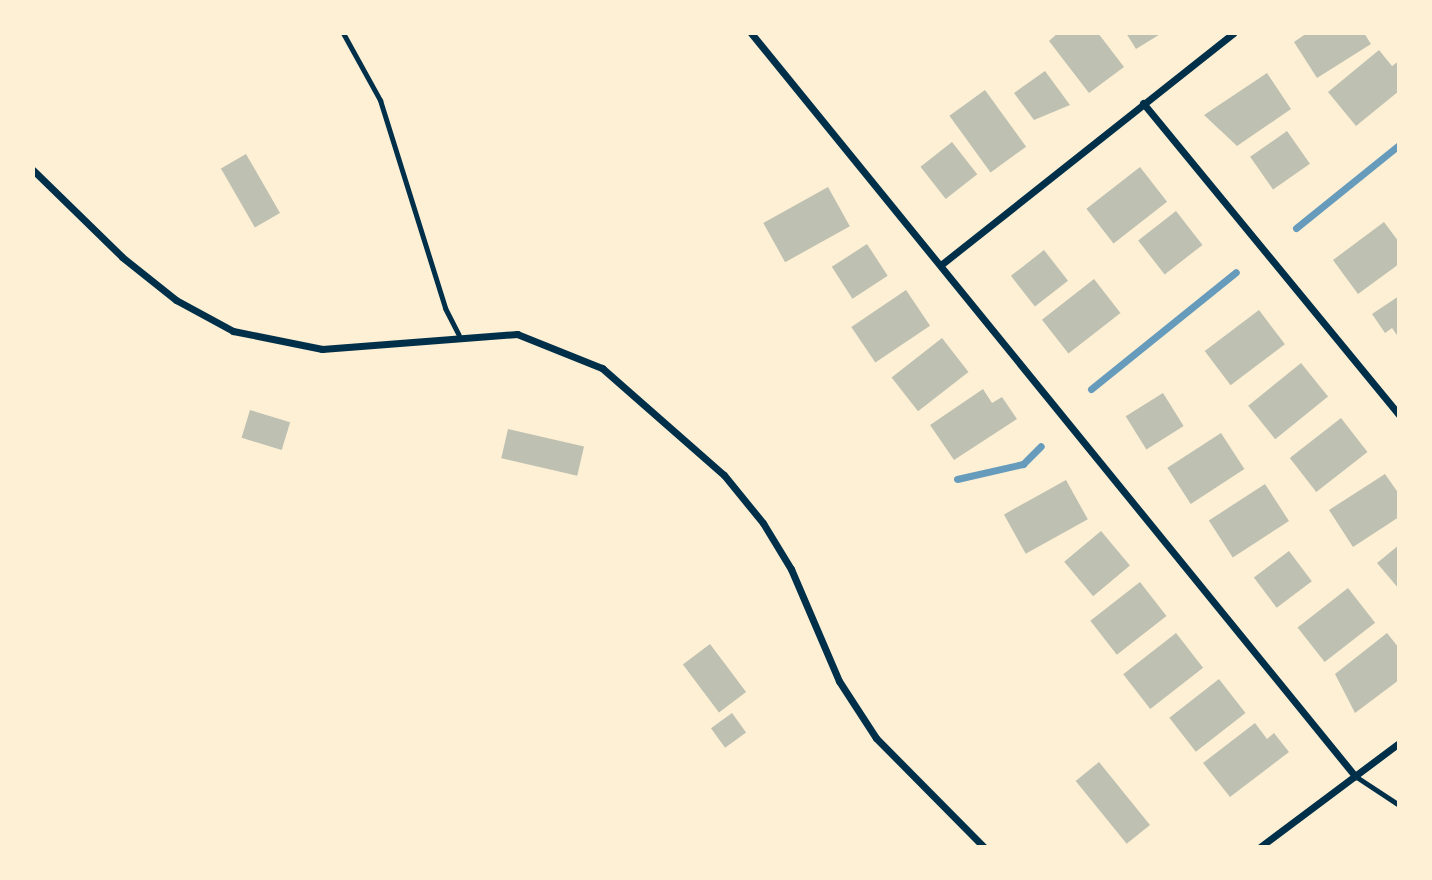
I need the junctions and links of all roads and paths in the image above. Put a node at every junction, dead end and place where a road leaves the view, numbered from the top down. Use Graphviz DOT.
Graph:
graph roads {
  1 [pos="342,33"];
  2 [pos="751,33"];
  3 [pos="1233,33"];
  4 [pos="1143,103"];
  5 [pos="33,170"];
  6 [pos="942,264"];
  7 [pos="459,335"];
  8 [pos="1399,415"];
  9 [pos="1399,743"];
  10 [pos="1355,776"];
  11 [pos="1399,805"];
  12 [pos="984,847"];
  13 [pos="1260,847"];
  1 -- 7 [label="lane"];
  2 -- 6 [label="street"];
  3 -- 4 [label="street"];
  4 -- 6 [label="street"];
  4 -- 8 [label="street"];
  5 -- 7 [label="street"];
  6 -- 10 [label="street"];
  7 -- 12 [label="street"];
  9 -- 10 [label="street"];
  10 -- 11 [label="lane"];
  10 -- 13 [label="street"];
}
